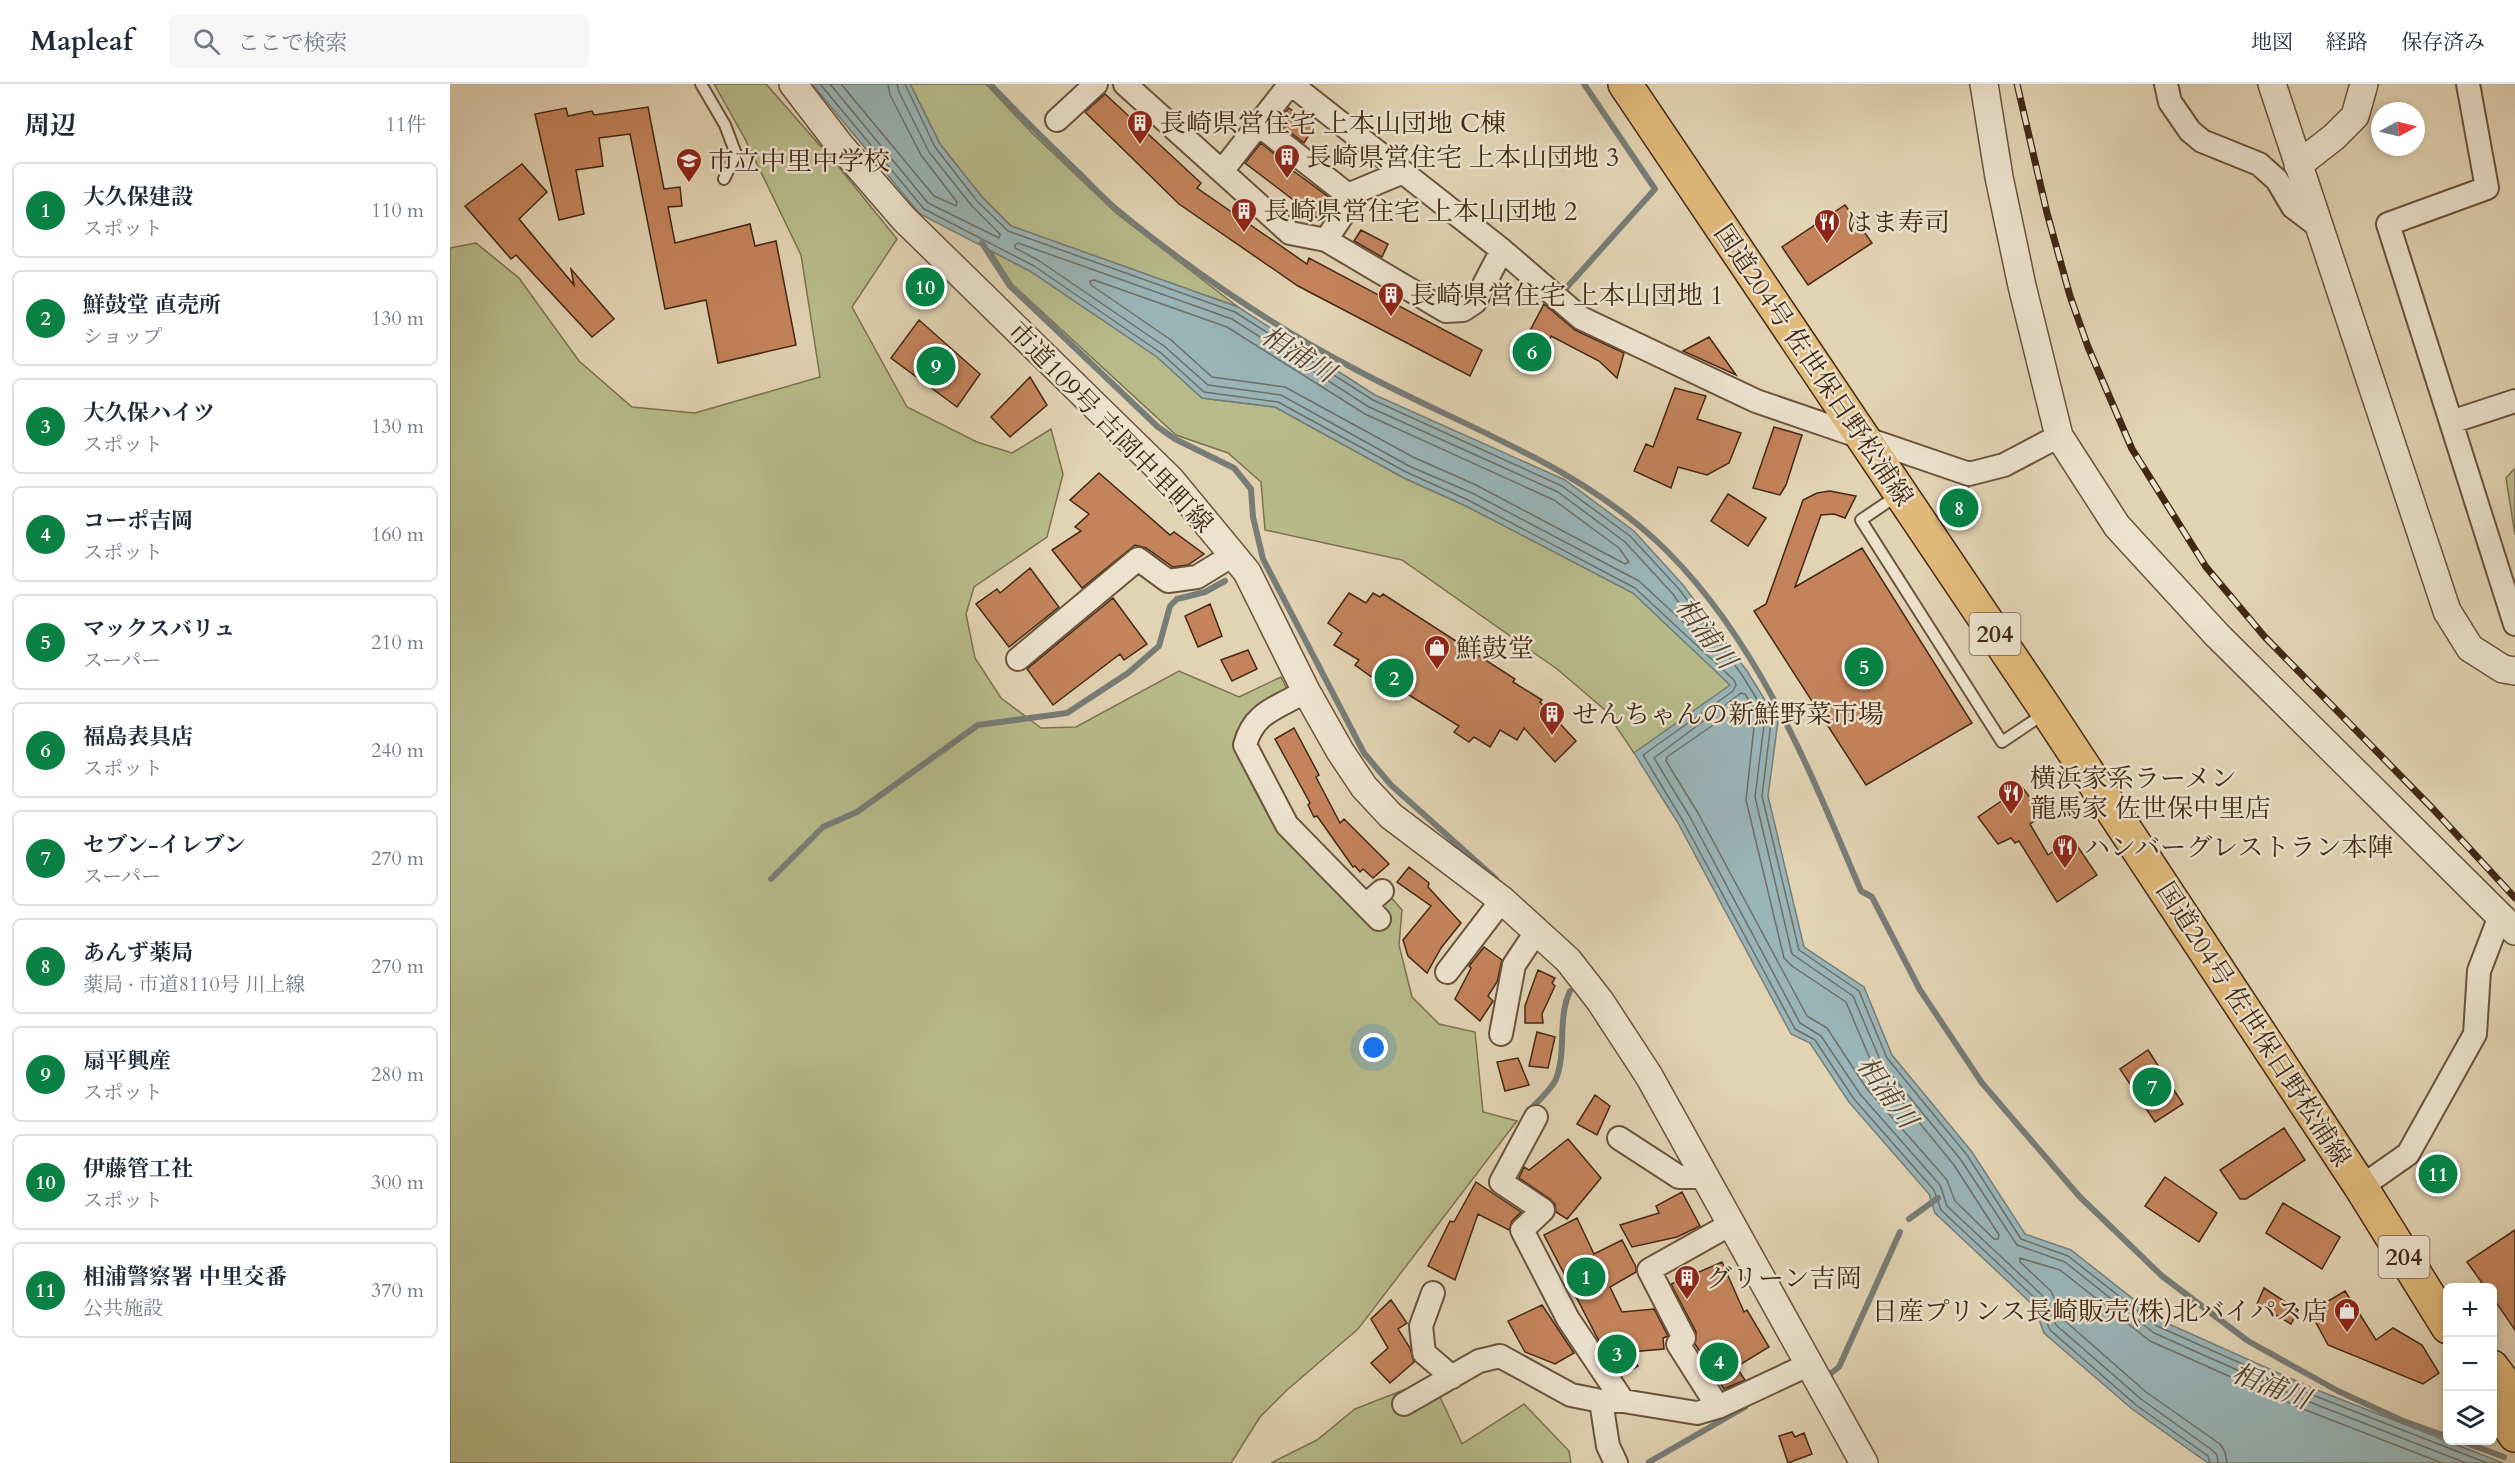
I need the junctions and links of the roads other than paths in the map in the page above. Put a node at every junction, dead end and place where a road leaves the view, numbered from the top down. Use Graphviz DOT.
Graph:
graph roads {
  1 [pos="700,84"];
  2 [pos="793,84"];
  3 [pos="1096,84"];
  4 [pos="1125,84"];
  5 [pos="1291,84"];
  6 [pos="1625,84"];
  7 [pos="1984,84"];
  8 [pos="2166,84"];
  9 [pos="2271,84"];
  10 [pos="2364,84"];
  11 [pos="2468,84"];
  12 [pos="1057,120"];
  13 [pos="1259,125"];
  14 [pos="2298,165"];
  15 [pos="1222,171"];
  16 [pos="1403,172"];
  17 [pos="724,179"];
  18 [pos="1348,195"];
  19 [pos="2318,226"];
  20 [pos="1326,240"];
  21 [pos="1502,250"];
  22 [pos="2515,401"];
  23 [pos="2451,422"];
  24 [pos="2059,436"];
  25 [pos="1862,437"];
  26 [pos="1900,493"];
  27 [pos="1233,555"];
  28 [pos="2515,624"];
  29 [pos="1018,659"];
  30 [pos="2515,671"];
  31 [pos="1306,692"];
  32 [pos="2047,711"];
  33 [pos="1502,900"];
  34 [pos="1376,905"];
  35 [pos="2507,924"];
  36 [pos="1536,932"];
  37 [pos="1447,972"];
  38 [pos="1501,1034"];
  39 [pos="1536,1117"];
  40 [pos="1619,1138"];
  41 [pos="1705,1177"];
  42 [pos="2361,1187"];
  43 [pos="1731,1224"];
  44 [pos="1433,1293"];
  45 [pos="2443,1299"];
  46 [pos="2443,1319"];
  47 [pos="1810,1365"];
  48 [pos="1452,1377"];
  49 [pos="2497,1377"];
  50 [pos="1612,1401"];
  51 [pos="1404,1404"];
  52 [pos="2497,1404"];
  53 [pos="1718,1407"];
  54 [pos="2514,1421"];
  55 [pos="1616,1463"];
  56 [pos="1864,1463"];
  1 -- 17 [label="lane"];
  2 -- 27 [label="street, 市道109号 吉岡中里町線"];
  3 -- 12 [label="street"];
  4 -- 15 [label="street"];
  5 -- 13 [label="street"];
  5 -- 16 [label="street"];
  6 -- 25 [label="highway, 国道204号 佐世保日野松浦線 / 204"];
  7 -- 24 [label="street"];
  8 -- 19 [label="street"];
  9 -- 14 [label="street"];
  10 -- 14 [label="street"];
  11 -- 23 [label="street"];
  13 -- 15 [label="street"];
  13 -- 18 [label="street"];
  14 -- 19 [label="street"];
  15 -- 20 [label="street"];
  16 -- 18 [label="street"];
  16 -- 21 [label="street"];
  18 -- 20 [label="street"];
  19 -- 30 [label="street"];
  20 -- 21 [label="street"];
  21 -- 25 [label="street"];
  22 -- 23 [label="street"];
  23 -- 28 [label="street"];
  24 -- 25 [label="street"];
  24 -- 35 [label="street"];
  25 -- 26 [label="highway, 国道204号 佐世保日野松浦線 / 204"];
  26 -- 32 [label="highway, 国道204号 佐世保日野松浦線 / 204"];
  26 -- 32 [label="lane"];
  27 -- 29 [label="street"];
  27 -- 31 [label="street, 市道109号 吉岡中里町線"];
  31 -- 33 [label="street, 市道109号 吉岡中里町線"];
  31 -- 34 [label="street"];
  32 -- 42 [label="highway, 国道204号 佐世保日野松浦線 / 204"];
  33 -- 36 [label="street, 市道109号 吉岡中里町線"];
  33 -- 37 [label="street"];
  35 -- 42 [label="street"];
  36 -- 38 [label="street"];
  36 -- 41 [label="street, 市道109号 吉岡中里町線"];
  39 -- 50 [label="street"];
  40 -- 41 [label="street"];
  41 -- 43 [label="street, 市道109号 吉岡中里町線"];
  42 -- 45 [label="highway, 国道204号 佐世保日野松浦線 / 204"];
  42 -- 46 [label="highway, 国道204号 佐世保日野松浦線 / 204"];
  43 -- 47 [label="street, 市道109号 吉岡中里町線"];
  43 -- 53 [label="street"];
  44 -- 48 [label="street"];
  47 -- 53 [label="street"];
  47 -- 56 [label="street, 市道109号 吉岡中里町線"];
  48 -- 50 [label="street"];
  48 -- 51 [label="street"];
  49 -- 54 [label="highway"];
  50 -- 53 [label="street"];
  50 -- 55 [label="street"];
  52 -- 54 [label="highway"];
}
